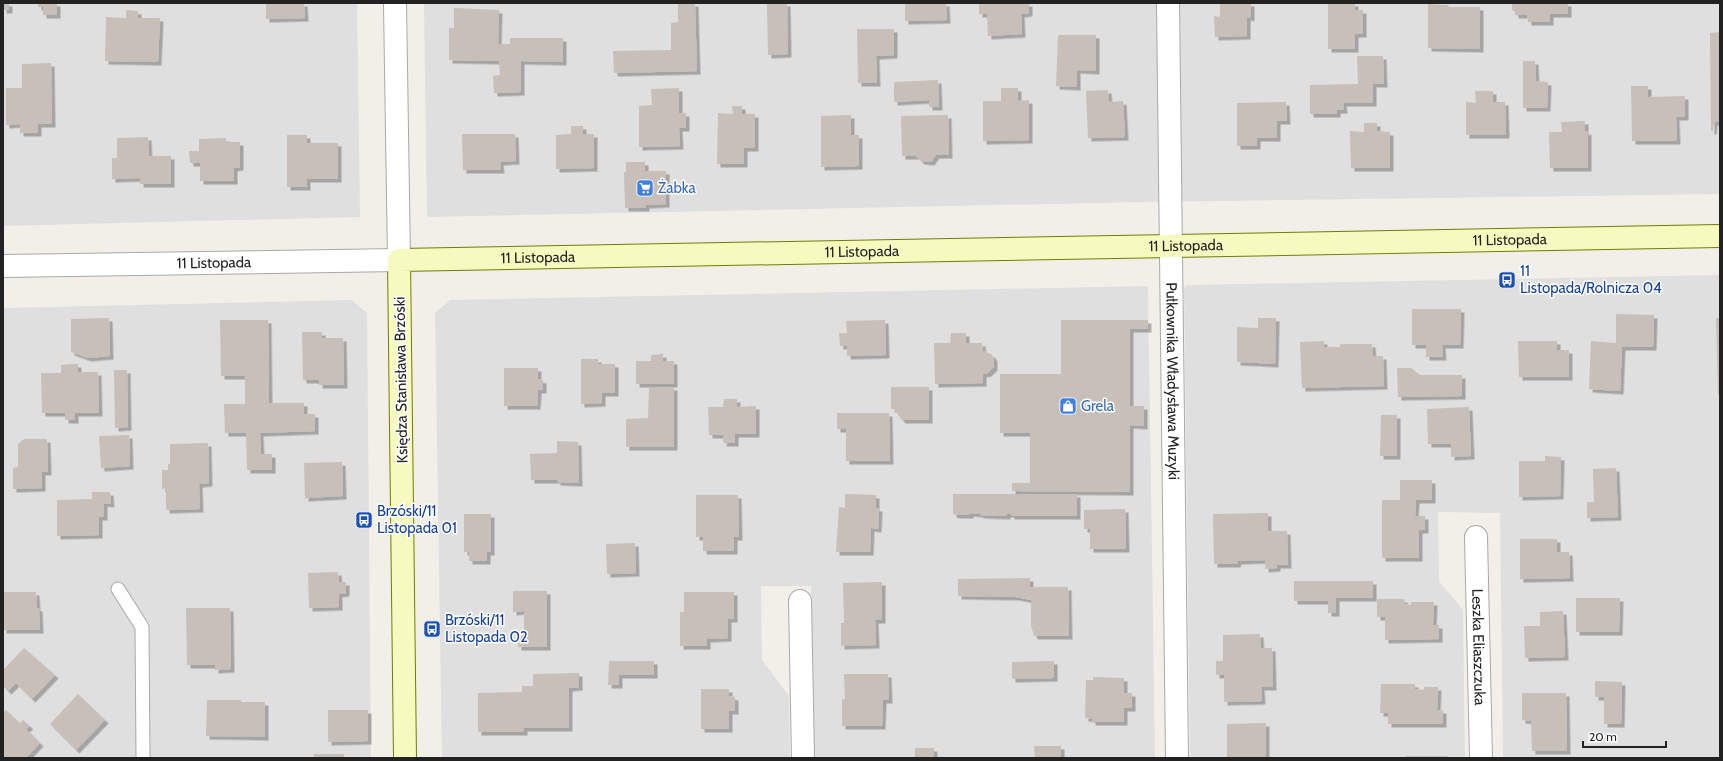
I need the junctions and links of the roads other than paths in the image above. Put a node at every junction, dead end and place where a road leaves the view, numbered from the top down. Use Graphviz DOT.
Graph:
graph roads {
  1 [pos="395,3"];
  2 [pos="1168,3"];
  3 [pos="1720,236"];
  4 [pos="1170,246"];
  5 [pos="399,260"];
  6 [pos="3,266"];
  7 [pos="1476,537"];
  8 [pos="118,589"];
  9 [pos="800,601"];
  10 [pos="143,758"];
  11 [pos="406,758"];
  12 [pos="802,758"];
  13 [pos="1177,758"];
  14 [pos="1481,758"];
  1 -- 5 [label="street, Księdza Stanisława Brzóski"];
  2 -- 4 [label="street, Pułkownika Władysława Muzyki"];
  3 -- 4 [label="main road, 11 Listopada"];
  4 -- 5 [label="main road, 11 Listopada"];
  4 -- 13 [label="street, Pułkownika Władysława Muzyki"];
  5 -- 6 [label="street, 11 Listopada"];
  5 -- 11 [label="main road, Księdza Stanisława Brzóski"];
  7 -- 14 [label="street, Leszka Eliaszczuka"];
  8 -- 10 [label="lane"];
  9 -- 12 [label="street"];
}
